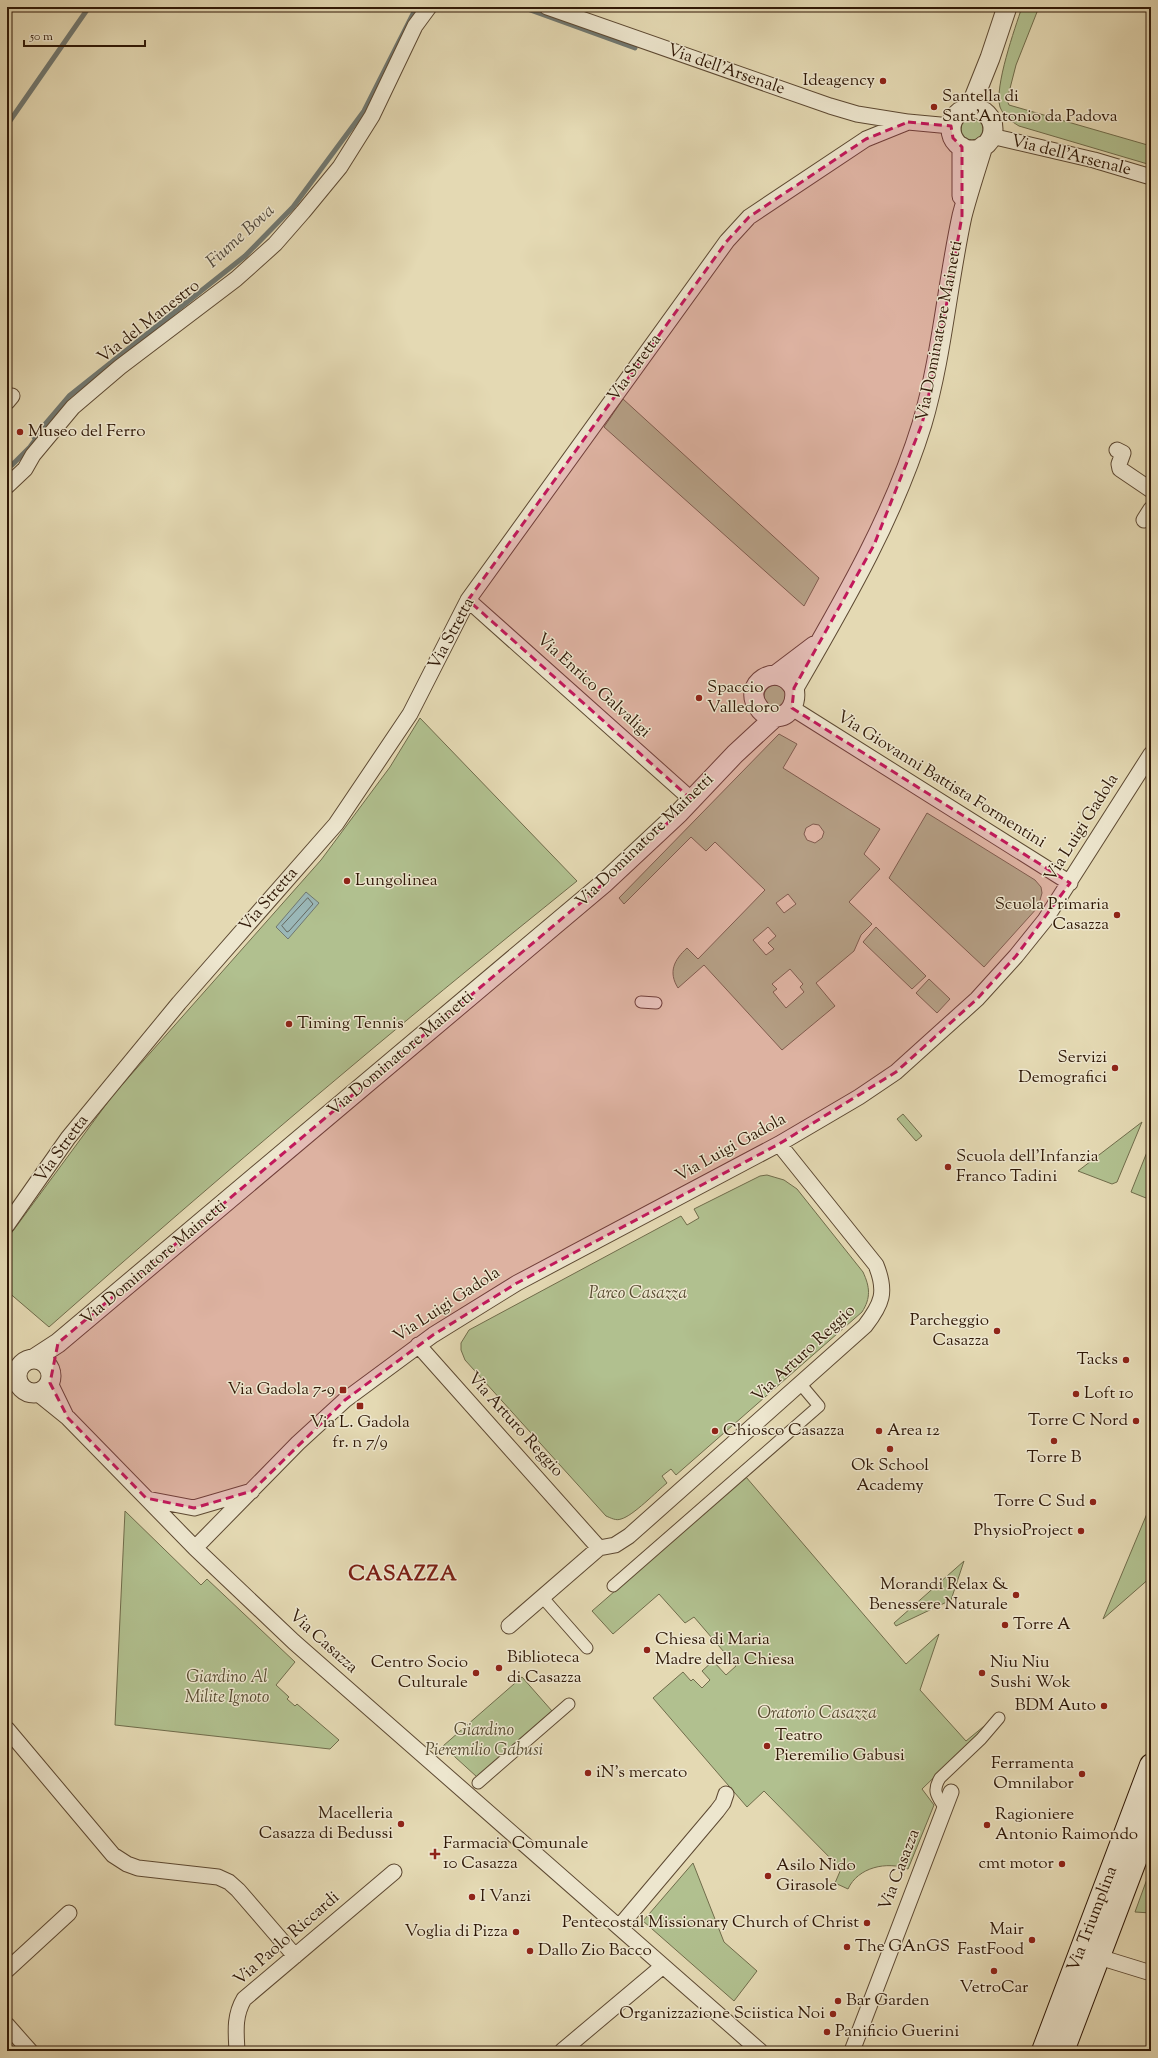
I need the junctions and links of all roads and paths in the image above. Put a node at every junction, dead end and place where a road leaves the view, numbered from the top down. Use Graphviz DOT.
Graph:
graph roads {
  1 [pos="429,7"];
  2 [pos="546,7"];
  3 [pos="1007,7"];
  4 [pos="978,111"];
  5 [pos="908,122"];
  6 [pos="951,126"];
  7 [pos="987,141"];
  8 [pos="962,147"];
  9 [pos="1151,177"];
  10 [pos="962,216"];
  11 [pos="1122,450"];
  12 [pos="7,486"];
  13 [pos="1151,490"];
  14 [pos="468,600"];
  15 [pos="822,640"];
  16 [pos="777,674"];
  17 [pos="794,688"];
  18 [pos="756,705"];
  19 [pos="792,708"];
  20 [pos="774,716"];
  21 [pos="735,754"];
  22 [pos="1151,754"];
  23 [pos="692,800"];
  24 [pos="1070,884"];
  25 [pos="641,1002"];
  26 [pos="656,1003"];
  27 [pos="779,1144"];
  28 [pos="7,1226"];
  29 [pos="58,1343"];
  30 [pos="418,1345"];
  31 [pos="28,1384"];
  32 [pos="803,1387"];
  33 [pos="252,1491"];
  34 [pos="146,1498"];
  35 [pos="195,1548"];
  36 [pos="599,1548"];
  37 [pos="612,1586"];
  38 [pos="543,1598"];
  39 [pos="509,1626"];
  40 [pos="587,1648"];
  41 [pos="569,1704"];
  42 [pos="998,1718"];
  43 [pos="7,1729"];
  44 [pos="1151,1765"];
  45 [pos="478,1783"];
  46 [pos="951,1792"];
  47 [pos="726,1794"];
  48 [pos="944,1807"];
  49 [pos="1151,1819"];
  50 [pos="394,1872"];
  51 [pos="69,1913"];
  52 [pos="619,1927"];
  53 [pos="295,1956"];
  54 [pos="1099,1957"];
  55 [pos="662,1966"];
  56 [pos="7,1970"];
  57 [pos="1151,1973"];
  58 [pos="7,2025"];
  59 [pos="30,2051"];
  60 [pos="237,2051"];
  61 [pos="562,2051"];
  62 [pos="760,2051"];
  63 [pos="852,2051"];
  64 [pos="1043,2051"];
  65 [pos="1064,2051"];
  1 -- 12 [label="street, Via del Manestro"];
  2 -- 5 [label="street, Via dell'Arsenale"];
  3 -- 4 [label="street"];
  4 -- 6 [label="street"];
  4 -- 7 [label="street, Via dell'Arsenale"];
  5 -- 6 [label="street, Via Stretta"];
  5 -- 14 [label="street, Via Stretta"];
  6 -- 8 [label="street"];
  7 -- 8 [label="street, Via dell'Arsenale"];
  7 -- 9 [label="street, Via dell'Arsenale"];
  7 -- 10 [label="street, Via Dominatore Mainetti"];
  8 -- 10 [label="street, Via Dominatore Mainetti"];
  10 -- 15 [label="street, Via Dominatore Mainetti"];
  11 -- 13 [label="street"];
  14 -- 23 [label="street, Via Enrico Galvaligi"];
  14 -- 28 [label="street, Via Stretta"];
  15 -- 16 [label="street, Via Dominatore Mainetti"];
  15 -- 17 [label="street, Via Dominatore Mainetti"];
  16 -- 17 [label="street"];
  16 -- 18 [label="street, Via Dominatore Mainetti"];
  17 -- 19 [label="street, Via Dominatore Mainetti"];
  18 -- 20 [label="street"];
  18 -- 21 [label="street, Via Dominatore Mainetti"];
  19 -- 20 [label="street, Via Dominatore Mainetti"];
  19 -- 24 [label="street, Via Giovanni Battista Formentini"];
  20 -- 21 [label="street, Via Dominatore Mainetti"];
  21 -- 23 [label="street, Via Dominatore Mainetti"];
  22 -- 24 [label="street, Via Luigi Gadola"];
  23 -- 29 [label="street, Via Dominatore Mainetti"];
  24 -- 27 [label="street, Via Luigi Gadola"];
  25 -- 26 [label="street"];
  27 -- 30 [label="street, Via Luigi Gadola"];
  27 -- 36 [label="street, Via Arturo Reggio"];
  29 -- 31 [label="street"];
  29 -- 31 [label="street, Via Dominatore Mainetti"];
  30 -- 33 [label="street, Via Luigi Gadola"];
  30 -- 36 [label="street, Via Arturo Reggio"];
  31 -- 34 [label="street, Via Casazza"];
  32 -- 37 [label="street"];
  33 -- 34 [label="street, Via Luigi Gadola"];
  33 -- 35 [label="street, Via Luigi Gadola"];
  34 -- 35 [label="street, Via Casazza"];
  35 -- 52 [label="street, Via Casazza"];
  36 -- 38 [label="street, Via Arturo Reggio"];
  38 -- 39 [label="street, Via Arturo Reggio"];
  38 -- 40 [label="street"];
  41 -- 45 [label="street"];
  42 -- 48 [label="street"];
  43 -- 53 [label="street"];
  44 -- 64 [label="main road, Via Triumplina"];
  46 -- 48 [label="street, Via Casazza"];
  47 -- 52 [label="street"];
  48 -- 63 [label="street, Via Casazza"];
  49 -- 54 [label="main road, Via Triumplina"];
  50 -- 53 [label="street, Via Paolo Riccardi"];
  51 -- 56 [label="street"];
  52 -- 55 [label="street, Via Casazza"];
  53 -- 60 [label="street, Via Paolo Riccardi"];
  54 -- 57 [label="street"];
  54 -- 65 [label="main road, Via Triumplina"];
  55 -- 61 [label="street"];
  55 -- 62 [label="street, Via Casazza"];
  58 -- 59 [label="street"];
}
